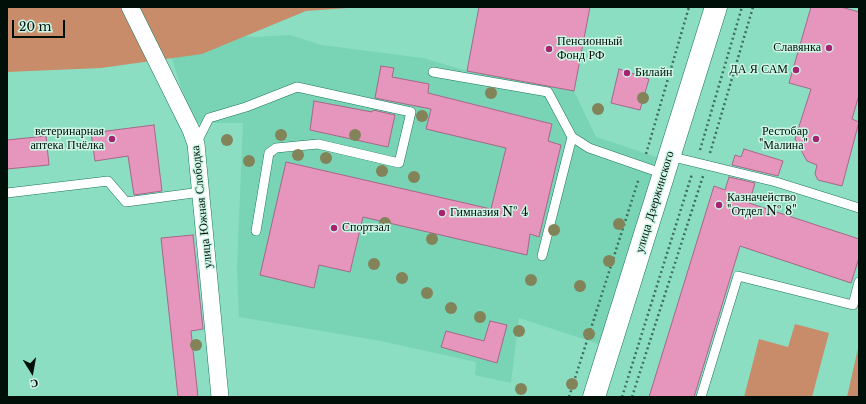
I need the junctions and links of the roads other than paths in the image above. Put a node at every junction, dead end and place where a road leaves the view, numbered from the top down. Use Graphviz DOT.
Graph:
graph roads {
  1 [pos="130,7"];
  2 [pos="712,9"];
  3 [pos="433,72"];
  4 [pos="572,138"];
  5 [pos="196,144"];
  6 [pos="667,165"];
  7 [pos="201,192"];
  8 [pos="7,193"];
  9 [pos="859,208"];
  10 [pos="256,231"];
  11 [pos="542,256"];
  12 [pos="859,282"];
  13 [pos="220,397"];
  14 [pos="594,397"];
  15 [pos="701,397"];
  1 -- 5 [label="street, улица Южная Слободка"];
  2 -- 6 [label="main road, улица Дзержинского"];
  3 -- 4 [label="lane"];
  4 -- 6 [label="lane"];
  4 -- 11 [label="lane"];
  5 -- 7 [label="street, улица Южная Слободка"];
  5 -- 10 [label="lane"];
  6 -- 9 [label="lane"];
  6 -- 14 [label="main road, улица Дзержинского"];
  7 -- 8 [label="lane"];
  7 -- 13 [label="street, улица Южная Слободка"];
  12 -- 15 [label="lane"];
}
